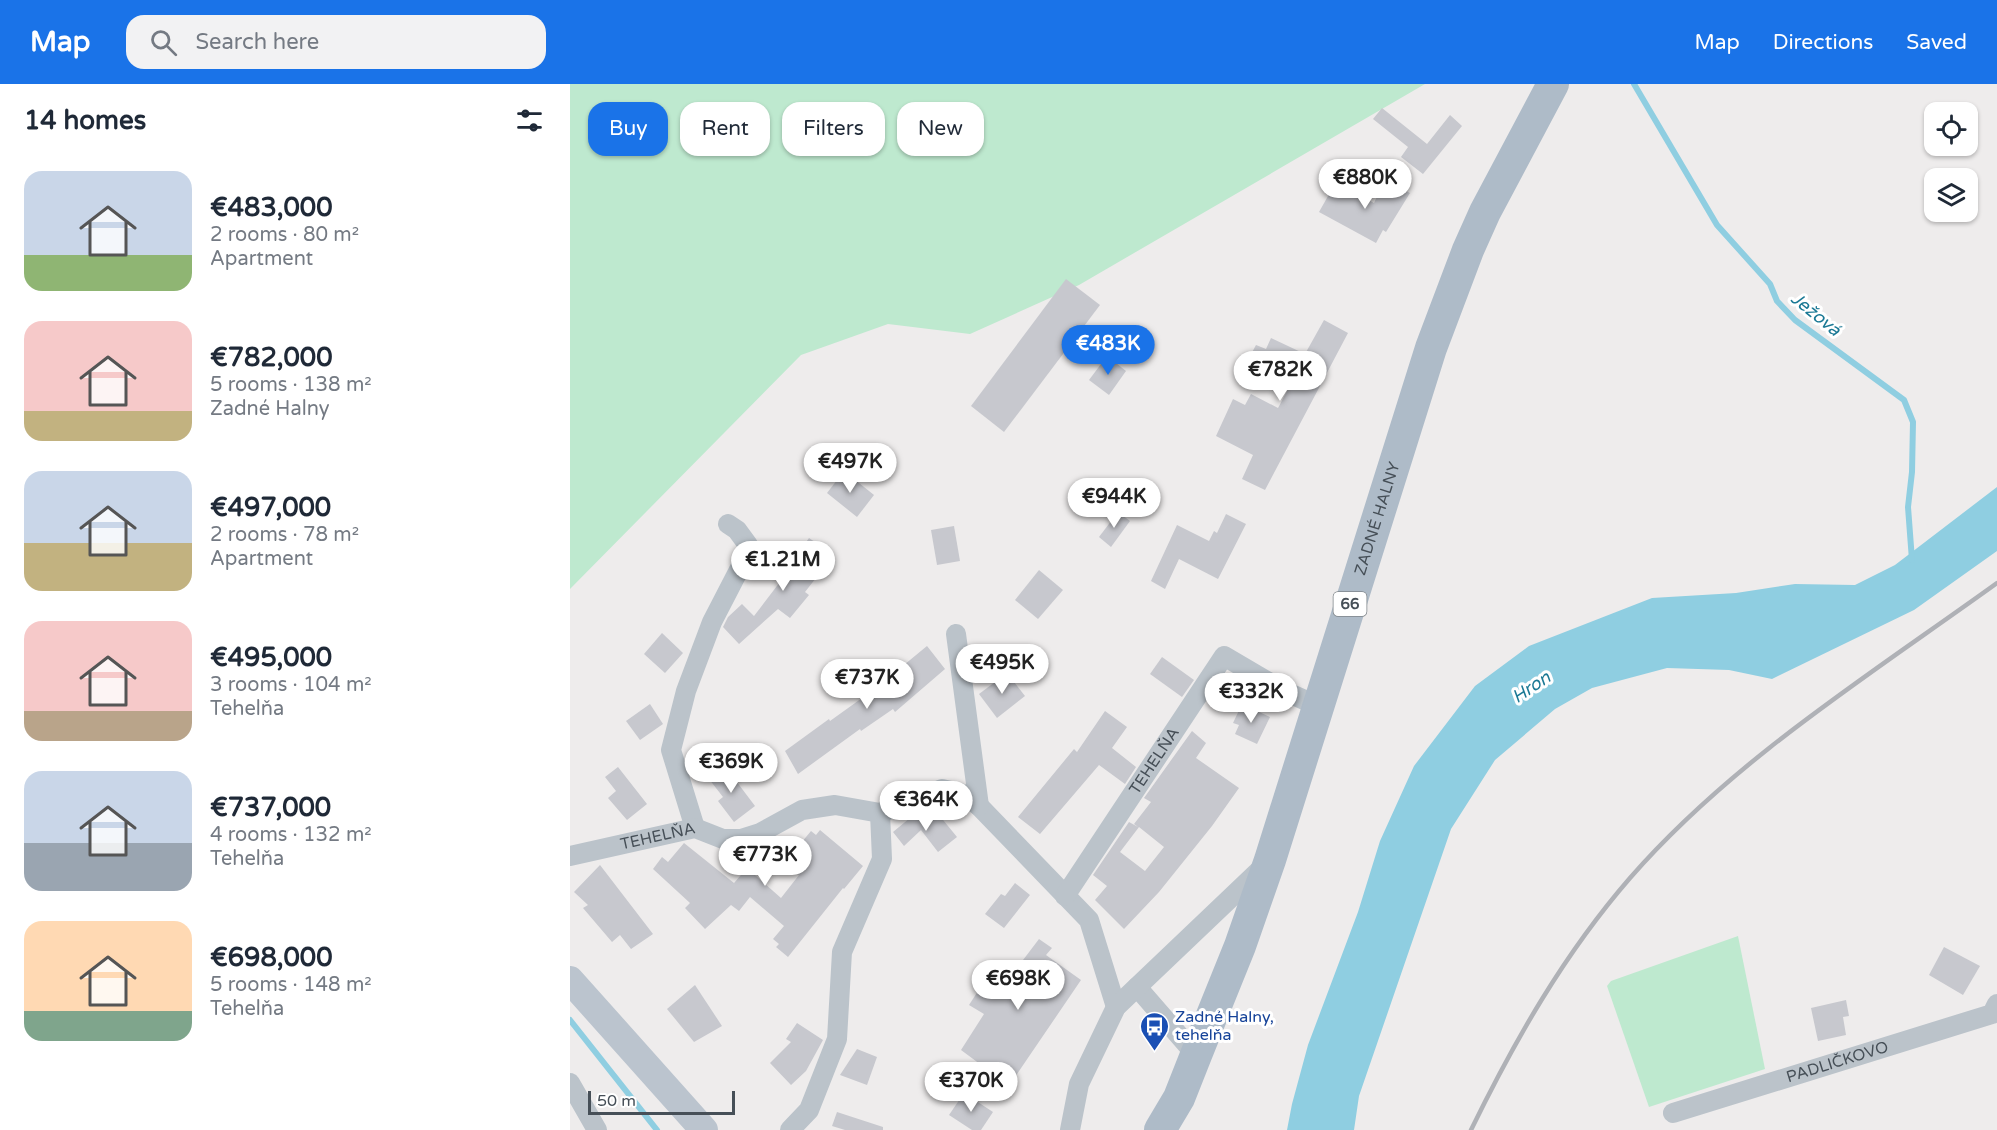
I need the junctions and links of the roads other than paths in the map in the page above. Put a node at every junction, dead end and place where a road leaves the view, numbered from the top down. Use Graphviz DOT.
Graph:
graph roads {
  1 [pos="1553,84"];
  2 [pos="728,524"];
  3 [pos="957,634"];
  4 [pos="1318,706"];
  5 [pos="979,806"];
  6 [pos="880,813"];
  7 [pos="695,828"];
  8 [pos="570,856"];
  9 [pos="1270,860"];
  10 [pos="1065,896"];
  11 [pos="570,980"];
  12 [pos="1137,987"];
  13 [pos="1116,1007"];
  14 [pos="1995,1011"];
  15 [pos="1196,1055"];
  16 [pos="570,1083"];
  17 [pos="1673,1113"];
  18 [pos="597,1130"];
  19 [pos="704,1130"];
  20 [pos="790,1130"];
  21 [pos="1070,1130"];
  22 [pos="1160,1130"];
  1 -- 4 [label="main road, ZADNÉ HALNY / 66"];
  2 -- 7 [label="street"];
  3 -- 5 [label="street"];
  4 -- 9 [label="main road, ZADNÉ HALNY / 66"];
  4 -- 10 [label="street, TEHELŇA"];
  5 -- 6 [label="street"];
  5 -- 10 [label="street"];
  6 -- 7 [label="street, TEHELŇA"];
  6 -- 20 [label="street"];
  7 -- 8 [label="street, TEHELŇA"];
  9 -- 12 [label="street"];
  9 -- 15 [label="main road, ZADNÉ HALNY / 66"];
  10 -- 13 [label="street"];
  11 -- 19 [label="street"];
  12 -- 13 [label="street"];
  12 -- 15 [label="street"];
  13 -- 21 [label="street"];
  14 -- 17 [label="street, PADLIČKOVO"];
  15 -- 22 [label="main road, ZADNÉ HALNY / 66"];
  16 -- 18 [label="street"];
}
